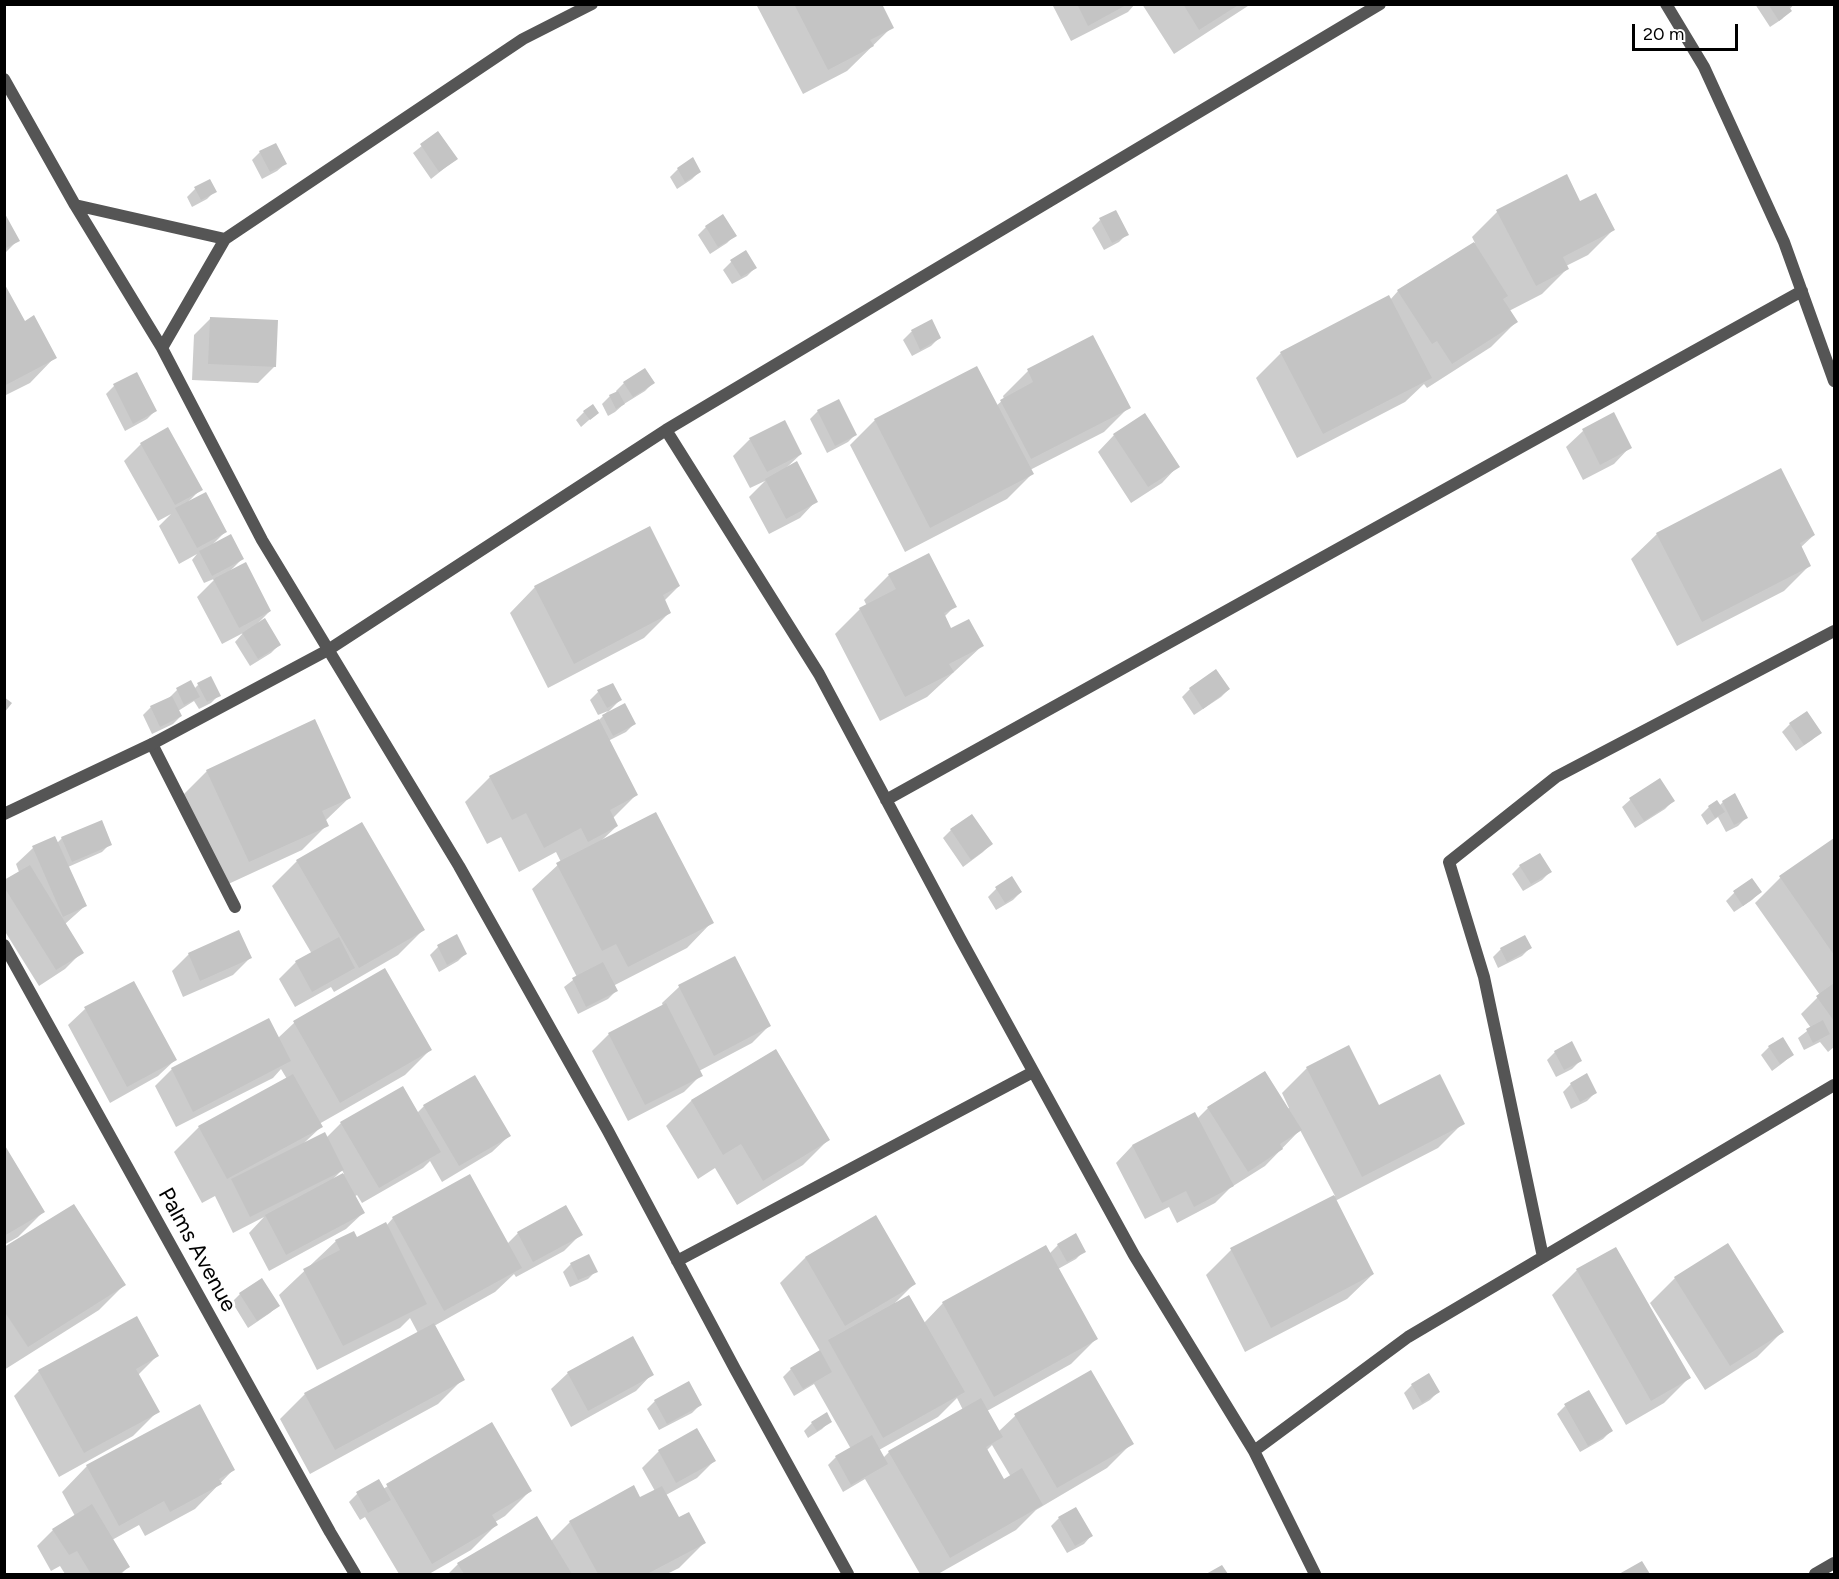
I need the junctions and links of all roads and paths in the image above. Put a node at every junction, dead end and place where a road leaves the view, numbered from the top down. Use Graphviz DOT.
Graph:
graph roads {
  1 [pos="592,4"];
  2 [pos="1666,4"];
  3 [pos="1373,6"];
  4 [pos="4,79"];
  5 [pos="75,205"];
  6 [pos="225,239"];
  7 [pos="1802,291"];
  8 [pos="162,348"];
  9 [pos="1834,381"];
  10 [pos="666,430"];
  11 [pos="1834,631"];
  12 [pos="328,650"];
  13 [pos="152,744"];
  14 [pos="886,800"];
  15 [pos="4,814"];
  16 [pos="235,907"];
  17 [pos="4,945"];
  18 [pos="1034,1072"];
  19 [pos="1834,1085"];
  20 [pos="1543,1257"];
  21 [pos="677,1261"];
  22 [pos="1254,1451"];
  23 [pos="1834,1563"];
  24 [pos="355,1575"];
  25 [pos="848,1575"];
  26 [pos="1315,1575"];
  27 [pos="1815,1575"];
  1 -- 6 [label="street"];
  2 -- 7 [label="street"];
  3 -- 10 [label="street"];
  4 -- 5 [label="street"];
  5 -- 6 [label="street"];
  5 -- 8 [label="street"];
  6 -- 8 [label="street"];
  7 -- 9 [label="street"];
  7 -- 14 [label="street"];
  8 -- 12 [label="street"];
  10 -- 12 [label="street"];
  10 -- 14 [label="street"];
  11 -- 20 [label="street"];
  12 -- 13 [label="street"];
  12 -- 21 [label="street"];
  13 -- 15 [label="street"];
  13 -- 16 [label="street"];
  14 -- 18 [label="street"];
  17 -- 24 [label="street, Palms Avenue"];
  18 -- 21 [label="street"];
  18 -- 22 [label="street"];
  19 -- 20 [label="street"];
  20 -- 22 [label="street"];
  21 -- 25 [label="street"];
  22 -- 26 [label="street"];
  23 -- 27 [label="street"];
}
